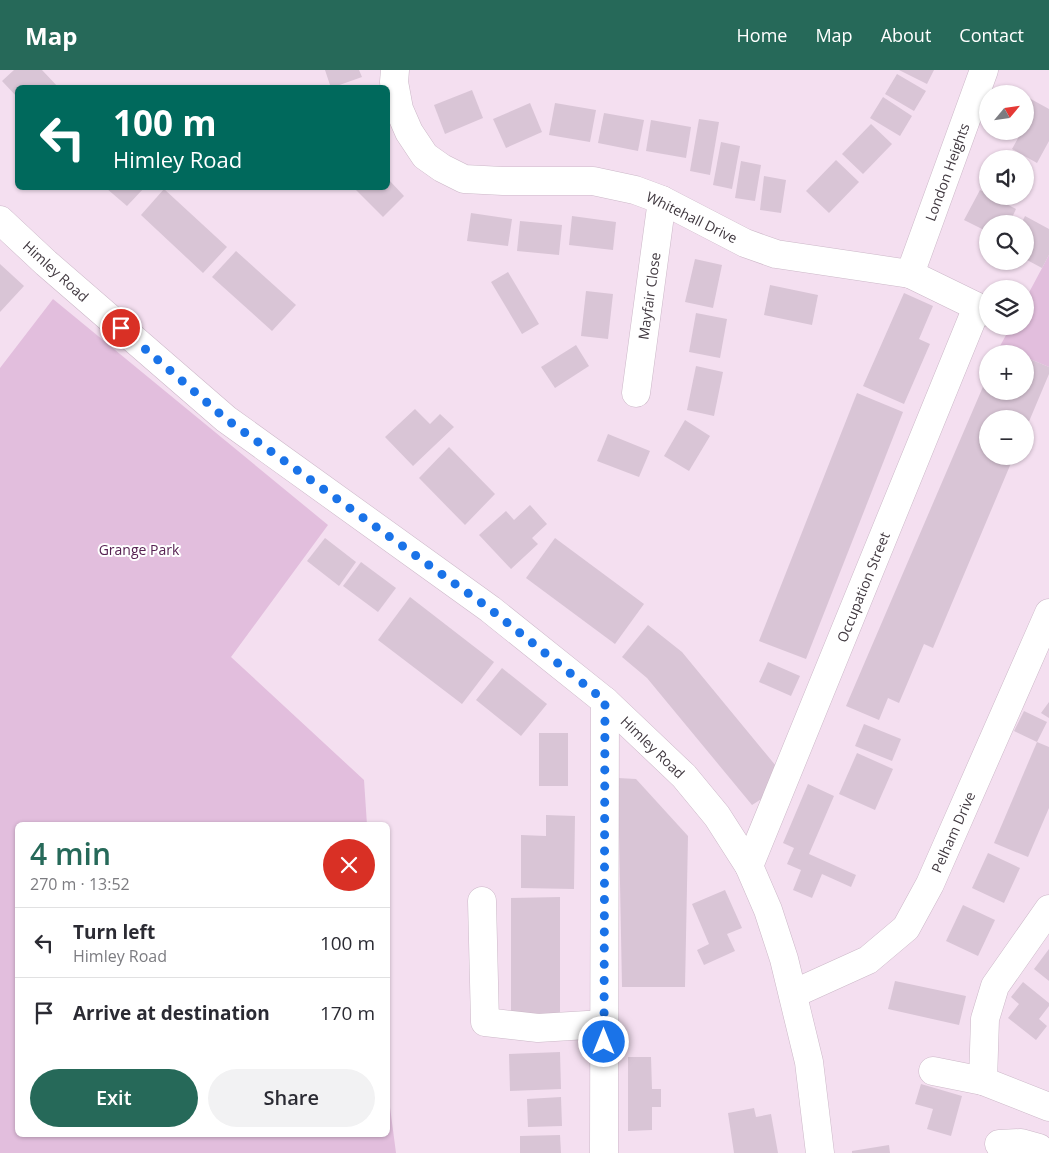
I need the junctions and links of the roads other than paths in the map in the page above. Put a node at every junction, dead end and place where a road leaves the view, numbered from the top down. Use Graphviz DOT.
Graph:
graph roads {
  1 [pos="395,70"];
  2 [pos="984,70"];
  3 [pos="662,200"];
  4 [pos="0,220"];
  5 [pos="910,274"];
  6 [pos="979,308"];
  7 [pos="979,317"];
  8 [pos="636,393"];
  9 [pos="1049,613"];
  10 [pos="605,701"];
  11 [pos="749,866"];
  12 [pos="482,901"];
  13 [pos="1049,909"];
  14 [pos="793,994"];
  15 [pos="604,1024"];
  16 [pos="933,1071"];
  17 [pos="984,1080"];
  18 [pos="1049,1106"];
  19 [pos="999,1144"];
  20 [pos="1042,1145"];
  21 [pos="604,1153"];
  22 [pos="820,1153"];
  1 -- 3 [label="street, Whitehall Drive"];
  2 -- 5 [label="street, London Heights"];
  3 -- 5 [label="street, Whitehall Drive"];
  3 -- 8 [label="street, Mayfair Close"];
  4 -- 10 [label="street, Himley Road"];
  5 -- 6 [label="street, Whitehall Drive"];
  7 -- 11 [label="street, Occupation Street"];
  9 -- 14 [label="street, Pelham Drive"];
  10 -- 11 [label="street, Himley Road"];
  10 -- 15 [label="street"];
  11 -- 14 [label="street, Himley Road"];
  12 -- 15 [label="street"];
  13 -- 17 [label="street"];
  14 -- 22 [label="street, Himley Road"];
  15 -- 21 [label="street"];
  16 -- 17 [label="street"];
  17 -- 18 [label="street"];
  19 -- 20 [label="street"];
}
